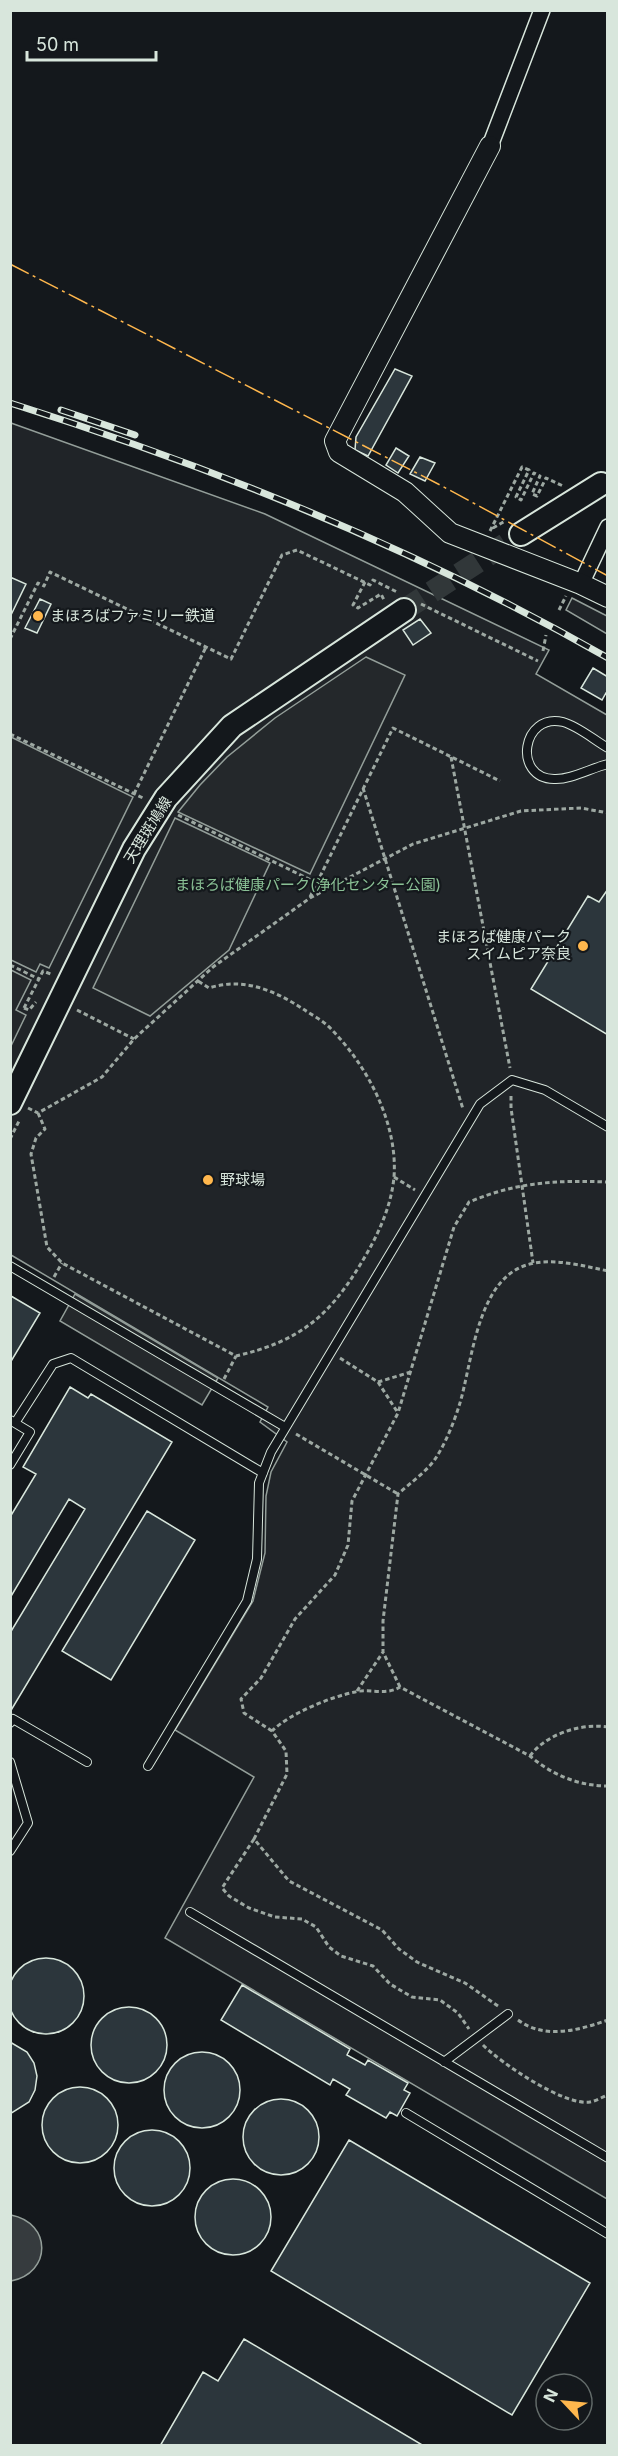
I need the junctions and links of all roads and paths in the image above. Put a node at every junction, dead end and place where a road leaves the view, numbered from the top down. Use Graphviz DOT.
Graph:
graph roads {
  1 [pos="542,10"];
  2 [pos="490,146"];
  3 [pos="601,483"];
  4 [pos="569,489"];
  5 [pos="608,527"];
  6 [pos="492,530"];
  7 [pos="521,534"];
  8 [pos="364,582"];
  9 [pos="580,584"];
  10 [pos="608,597"];
  11 [pos="402,601"];
  12 [pos="546,634"];
  13 [pos="10,639"];
  14 [pos="206,647"];
  15 [pos="543,651"];
  16 [pos="538,661"];
  17 [pos="10,734"];
  18 [pos="608,748"];
  19 [pos="451,757"];
  20 [pos="608,764"];
  21 [pos="500,781"];
  22 [pos="363,788"];
  23 [pos="134,794"];
  24 [pos="150,801"];
  25 [pos="171,812"];
  26 [pos="608,813"];
  27 [pos="465,828"];
  28 [pos="385,858"];
  29 [pos="317,883"];
  30 [pos="310,898"];
  31 [pos="10,965"];
  32 [pos="43,971"];
  33 [pos="39,979"];
  34 [pos="198,981"];
  35 [pos="24,1008"];
  36 [pos="73,1008"];
  37 [pos="134,1039"];
  38 [pos="512,1080"];
  39 [pos="21,1106"];
  40 [pos="38,1113"];
  41 [pos="468,1125"];
  42 [pos="608,1127"];
  43 [pos="10,1139"];
  44 [pos="394,1177"];
  45 [pos="608,1182"];
  46 [pos="521,1184"];
  47 [pos="425,1196"];
  48 [pos="62,1263"];
  49 [pos="533,1263"];
  50 [pos="10,1266"];
  51 [pos="608,1271"];
  52 [pos="48,1288"];
  53 [pos="330,1353"];
  54 [pos="236,1356"];
  55 [pos="412,1372"];
  56 [pos="378,1382"];
  57 [pos="218,1388"];
  58 [pos="398,1413"];
  59 [pos="13,1422"];
  60 [pos="285,1427"];
  61 [pos="10,1465"];
  62 [pos="263,1473"];
  63 [pos="365,1475"];
  64 [pos="398,1494"];
  65 [pos="383,1652"];
  66 [pos="400,1687"];
  67 [pos="357,1691"];
  68 [pos="10,1723"];
  69 [pos="608,1727"];
  70 [pos="272,1731"];
  71 [pos="530,1756"];
  72 [pos="10,1762"];
  73 [pos="87,1762"];
  74 [pos="148,1766"];
  75 [pos="608,1786"];
  76 [pos="254,1839"];
  77 [pos="10,1851"];
  78 [pos="190,1912"];
  79 [pos="508,2014"];
  80 [pos="608,2020"];
  81 [pos="476,2039"];
  82 [pos="444,2062"];
  83 [pos="605,2096"];
  84 [pos="608,2103"];
  85 [pos="406,2113"];
  86 [pos="608,2158"];
  87 [pos="608,2234"];
  1 -- 2 [label="street"];
  2 -- 9 [label="street"];
  3 -- 7 [label="main road"];
  4 -- 6 [label="path"];
  5 -- 9 [label="street"];
  8 -- 11 [label="path"];
  8 -- 11 [label="path"];
  8 -- 14 [label="path"];
  9 -- 10 [label="street"];
  11 -- 16 [label="path"];
  11 -- 39 [label="main road, 天理斑鳩線"];
  12 -- 15 [label="path"];
  13 -- 14 [label="path"];
  14 -- 23 [label="path"];
  17 -- 23 [label="path"];
  18 -- 20 [label="lane"];
  19 -- 21 [label="path"];
  19 -- 22 [label="path"];
  19 -- 27 [label="path"];
  22 -- 28 [label="path"];
  22 -- 29 [label="path"];
  23 -- 24 [label="path"];
  25 -- 29 [label="path"];
  26 -- 27 [label="path"];
  27 -- 28 [label="path"];
  27 -- 38 [label="path"];
  28 -- 30 [label="path"];
  28 -- 41 [label="path"];
  29 -- 30 [label="path"];
  30 -- 34 [label="path"];
  31 -- 33 [label="path"];
  32 -- 33 [label="path"];
  33 -- 35 [label="path"];
  34 -- 37 [label="path"];
  34 -- 44 [label="path"];
  36 -- 37 [label="path"];
  37 -- 40 [label="path"];
  38 -- 41 [label="lane"];
  38 -- 42 [label="lane"];
  38 -- 46 [label="path"];
  39 -- 40 [label="path"];
  39 -- 43 [label="path"];
  40 -- 48 [label="path"];
  41 -- 47 [label="lane"];
  44 -- 47 [label="path"];
  44 -- 54 [label="path"];
  45 -- 46 [label="path"];
  46 -- 49 [label="path"];
  46 -- 55 [label="path"];
  47 -- 53 [label="lane"];
  48 -- 52 [label="path"];
  48 -- 54 [label="path"];
  49 -- 51 [label="path"];
  49 -- 64 [label="path"];
  50 -- 52 [label="lane"];
  52 -- 57 [label="lane"];
  53 -- 56 [label="path"];
  53 -- 60 [label="lane"];
  54 -- 57 [label="path"];
  55 -- 56 [label="path"];
  55 -- 58 [label="path"];
  56 -- 58 [label="path"];
  57 -- 60 [label="lane"];
  58 -- 63 [label="path"];
  59 -- 61 [label="lane"];
  59 -- 62 [label="lane"];
  60 -- 62 [label="lane"];
  60 -- 63 [label="path"];
  62 -- 74 [label="lane"];
  63 -- 64 [label="path"];
  63 -- 70 [label="path"];
  64 -- 65 [label="path"];
  65 -- 66 [label="path"];
  65 -- 67 [label="path"];
  66 -- 67 [label="path"];
  66 -- 71 [label="path"];
  67 -- 70 [label="path"];
  68 -- 73 [label="lane"];
  69 -- 71 [label="path"];
  70 -- 76 [label="path"];
  71 -- 75 [label="path"];
  72 -- 77 [label="lane"];
  76 -- 79 [label="path"];
  76 -- 81 [label="path"];
  78 -- 82 [label="lane"];
  79 -- 80 [label="path"];
  79 -- 81 [label="lane"];
  81 -- 82 [label="lane"];
  81 -- 83 [label="path"];
  82 -- 86 [label="lane"];
  83 -- 84 [label="path"];
  85 -- 87 [label="lane"];
}
